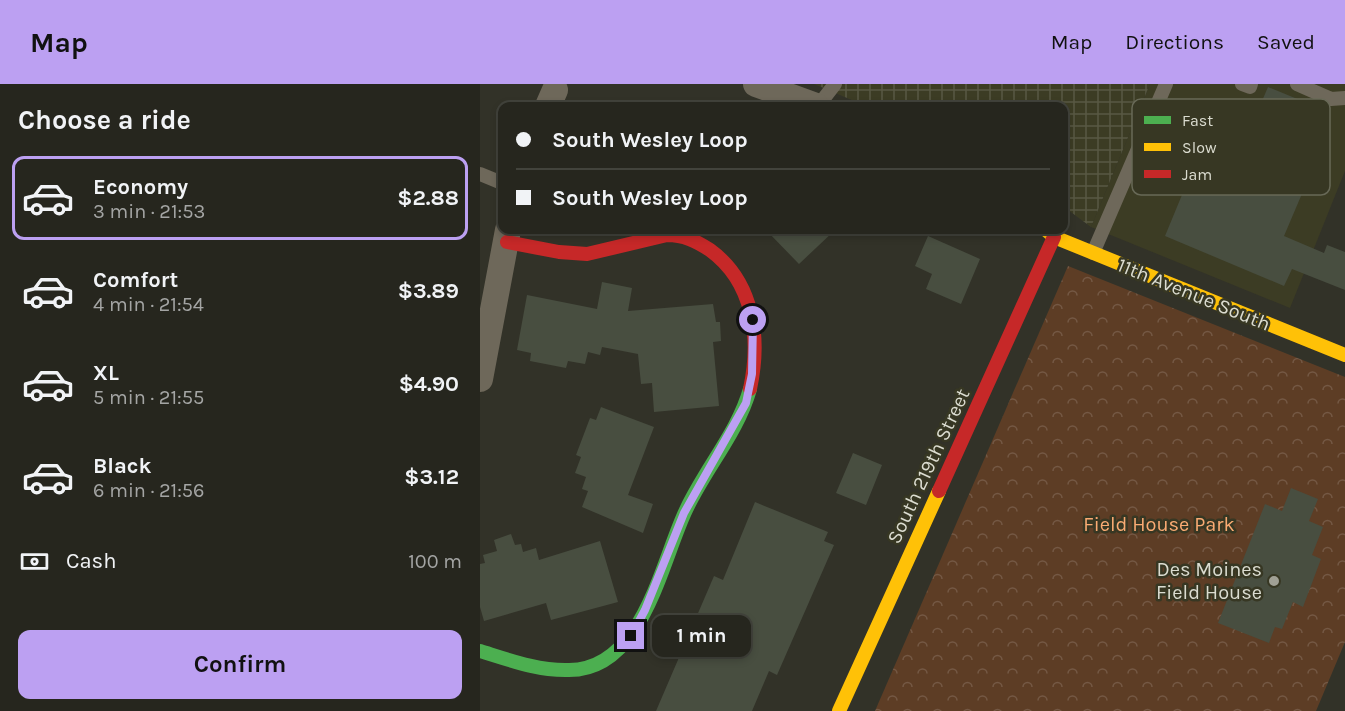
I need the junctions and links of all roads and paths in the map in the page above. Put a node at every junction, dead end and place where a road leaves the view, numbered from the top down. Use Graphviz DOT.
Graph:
graph roads {
  1 [pos="756,84"];
  2 [pos="835,84"];
  3 [pos="1166,84"];
  4 [pos="1242,84"];
  5 [pos="1251,84"];
  6 [pos="1297,84"];
  7 [pos="1345,98"];
  8 [pos="1160,99"];
  9 [pos="806,102"];
  10 [pos="820,102"];
  11 [pos="1132,163"];
  12 [pos="480,174"];
  13 [pos="498,181"];
  14 [pos="1050,234"];
  15 [pos="1052,234"];
  16 [pos="507,236"];
  17 [pos="1093,253"];
  18 [pos="1345,355"];
  19 [pos="480,379"];
  20 [pos="480,651"];
  21 [pos="839,711"];
  1 -- 9 [label="street"];
  2 -- 10 [label="lane"];
  3 -- 8 [label="lane"];
  4 -- 5 [label="lane"];
  6 -- 7 [label="lane"];
  11 -- 17 [label="lane"];
  12 -- 13 [label="lane"];
  14 -- 21 [label="street, South 219th Street"];
  15 -- 17 [label="street, 11th Avenue South"];
  16 -- 19 [label="street"];
  16 -- 20 [label="street"];
  17 -- 18 [label="street, 11th Avenue South"];
}
